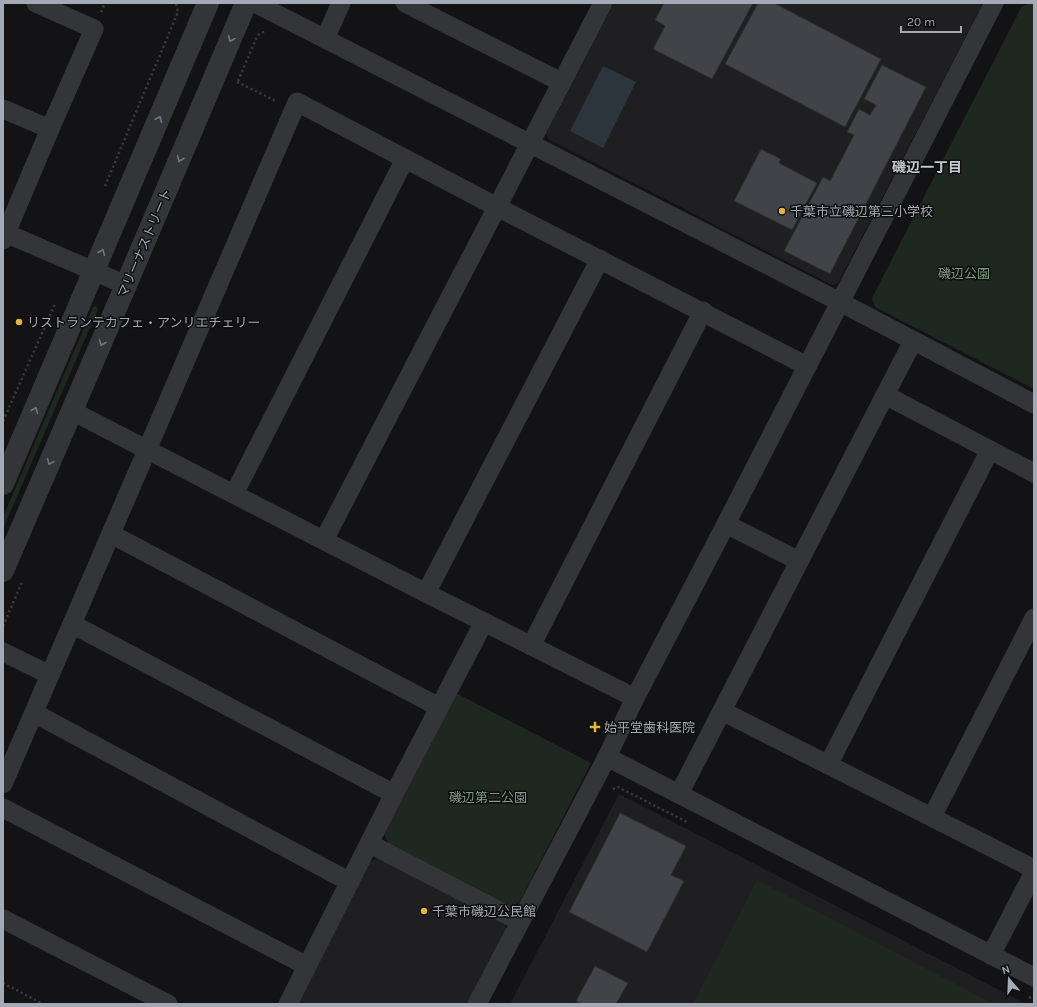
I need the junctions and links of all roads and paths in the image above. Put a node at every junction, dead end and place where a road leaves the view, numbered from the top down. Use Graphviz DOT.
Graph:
graph roads {
  1 [pos="36,3"];
  2 [pos="176,3"];
  3 [pos="208,3"];
  4 [pos="246,3"];
  5 [pos="255,3"];
  6 [pos="341,3"];
  7 [pos="405,3"];
  8 [pos="603,3"];
  9 [pos="994,3"];
  10 [pos="325,39"];
  11 [pos="237,82"];
  12 [pos="561,82"];
  13 [pos="3,109"];
  14 [pos="293,110"];
  15 [pos="50,130"];
  16 [pos="530,144"];
  17 [pos="405,159"];
  18 [pos="104,189"];
  19 [pos="497,207"];
  20 [pos="4,235"];
  21 [pos="600,259"];
  22 [pos="94,271"];
  23 [pos="126,285"];
  24 [pos="57,298"];
  25 [pos="840,302"];
  26 [pos="703,312"];
  27 [pos="913,340"];
  28 [pos="807,366"];
  29 [pos="885,395"];
  30 [pos="1034,404"];
  31 [pos="72,411"];
  32 [pos="3,421"];
  33 [pos="147,449"];
  34 [pos="990,450"];
  35 [pos="1034,473"];
  36 [pos="3,484"];
  37 [pos="234,494"];
  38 [pos="726,524"];
  39 [pos="111,534"];
  40 [pos="324,540"];
  41 [pos="799,561"];
  42 [pos="3,571"];
  43 [pos="426,593"];
  44 [pos="1034,618"];
  45 [pos="484,622"];
  46 [pos="72,624"];
  47 [pos="531,646"];
  48 [pos="3,652"];
  49 [pos="50,675"];
  50 [pos="635,698"];
  51 [pos="439,707"];
  52 [pos="722,711"];
  53 [pos="34,713"];
  54 [pos="607,757"];
  55 [pos="828,765"];
  56 [pos="3,784"];
  57 [pos="611,789"];
  58 [pos="394,794"];
  59 [pos="679,794"];
  60 [pos="3,808"];
  61 [pos="932,817"];
  62 [pos="696,827"];
  63 [pos="370,844"];
  64 [pos="1034,869"];
  65 [pos="1034,872"];
  66 [pos="350,882"];
  67 [pos="3,919"];
  68 [pos="519,921"];
  69 [pos="991,955"];
  70 [pos="307,966"];
  71 [pos="1034,977"];
  72 [pos="3,984"];
  73 [pos="1027,996"];
  74 [pos="1034,999"];
  75 [pos="43,1004"];
  76 [pos="168,1004"];
  77 [pos="288,1004"];
  78 [pos="477,1004"];
  1 -- 15 [label="street"];
  2 -- 18 [label="path"];
  22 -- 3 [label="street, one-way"];
  4 -- 23 [label="street, マリーナストリート, one-way"];
  5 -- 10 [label="street"];
  6 -- 10 [label="street"];
  7 -- 12 [label="street"];
  8 -- 12 [label="street"];
  9 -- 25 [label="street"];
  10 -- 16 [label="street"];
  11 -- 14 [label="path"];
  12 -- 16 [label="street"];
  13 -- 15 [label="street"];
  14 -- 17 [label="street"];
  14 -- 33 [label="street"];
  15 -- 20 [label="street"];
  16 -- 19 [label="street"];
  16 -- 25 [label="street"];
  17 -- 19 [label="street"];
  17 -- 37 [label="street"];
  19 -- 21 [label="street"];
  19 -- 40 [label="street"];
  20 -- 22 [label="street"];
  21 -- 26 [label="street"];
  21 -- 43 [label="street"];
  22 -- 23 [label="street"];
  36 -- 22 [label="street, one-way"];
  23 -- 31 [label="street, マリーナストリート, one-way"];
  24 -- 32 [label="path"];
  25 -- 27 [label="street"];
  25 -- 28 [label="street"];
  26 -- 28 [label="street"];
  26 -- 47 [label="street"];
  27 -- 29 [label="street"];
  27 -- 30 [label="street"];
  28 -- 38 [label="street"];
  29 -- 34 [label="street"];
  29 -- 41 [label="street"];
  31 -- 33 [label="street"];
  31 -- 42 [label="street, マリーナストリート, one-way"];
  33 -- 37 [label="street"];
  33 -- 39 [label="street"];
  34 -- 35 [label="street"];
  34 -- 55 [label="street"];
  37 -- 40 [label="street"];
  38 -- 41 [label="street"];
  38 -- 50 [label="street"];
  39 -- 46 [label="street"];
  39 -- 51 [label="street"];
  40 -- 43 [label="street"];
  41 -- 52 [label="street"];
  43 -- 45 [label="street"];
  44 -- 61 [label="street"];
  45 -- 47 [label="street"];
  45 -- 51 [label="street"];
  46 -- 49 [label="street"];
  46 -- 58 [label="street"];
  47 -- 50 [label="street"];
  48 -- 49 [label="street"];
  49 -- 53 [label="street"];
  50 -- 54 [label="street"];
  51 -- 58 [label="street"];
  52 -- 55 [label="street"];
  52 -- 59 [label="street"];
  53 -- 56 [label="street"];
  53 -- 66 [label="street"];
  54 -- 59 [label="street"];
  54 -- 68 [label="street"];
  55 -- 61 [label="street"];
  57 -- 62 [label="path"];
  58 -- 63 [label="street"];
  59 -- 69 [label="street"];
  60 -- 70 [label="street"];
  61 -- 64 [label="street"];
  63 -- 66 [label="street"];
  63 -- 68 [label="street"];
  65 -- 69 [label="street"];
  66 -- 70 [label="street"];
  67 -- 76 [label="street"];
  68 -- 78 [label="street"];
  69 -- 71 [label="street"];
  70 -- 77 [label="street"];
  72 -- 75 [label="path"];
  73 -- 74 [label="path"];
}
